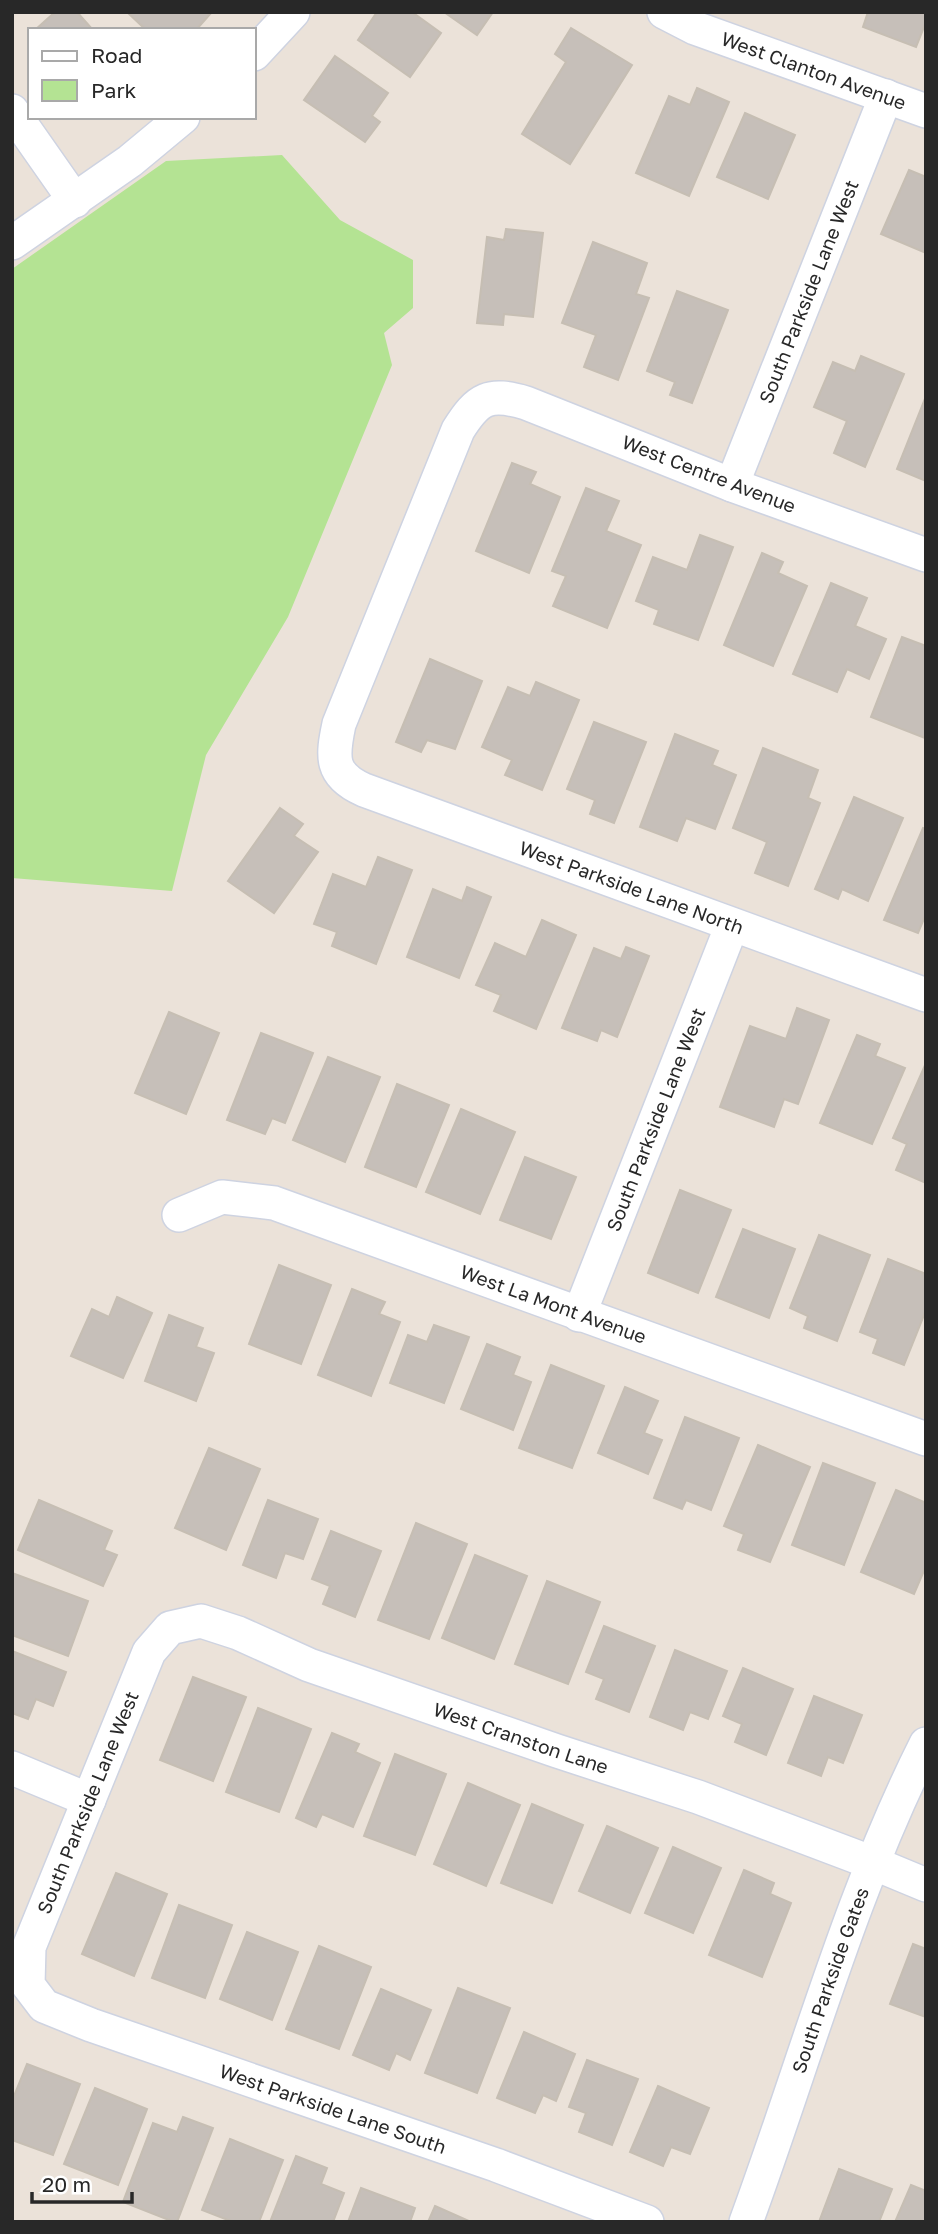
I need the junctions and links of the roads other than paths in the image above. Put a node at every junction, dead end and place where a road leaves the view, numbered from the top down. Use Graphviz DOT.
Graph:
graph roads {
  1 [pos="293,12"];
  2 [pos="664,12"];
  3 [pos="256,52"];
  4 [pos="886,96"];
  5 [pos="12,111"];
  6 [pos="926,111"];
  7 [pos="181,119"];
  8 [pos="75,201"];
  9 [pos="12,243"];
  10 [pos="732,485"];
  11 [pos="926,555"];
  12 [pos="339,774"];
  13 [pos="733,925"];
  14 [pos="926,995"];
  15 [pos="179,1215"];
  16 [pos="579,1315"];
  17 [pos="926,1439"];
  18 [pos="170,1628"];
  19 [pos="926,1744"];
  20 [pos="12,1769"];
  21 [pos="89,1800"];
  22 [pos="873,1863"];
  23 [pos="926,1885"];
  24 [pos="28,1985"];
  25 [pos="648,2222"];
  26 [pos="746,2222"];
  1 -- 3 [label="street"];
  2 -- 4 [label="street, West Clanton Avenue"];
  4 -- 6 [label="street, West Clanton Avenue"];
  4 -- 10 [label="street, South Parkside Lane West"];
  5 -- 8 [label="street"];
  7 -- 8 [label="street"];
  8 -- 9 [label="street"];
  10 -- 11 [label="street, West Centre Avenue"];
  10 -- 12 [label="street, West Centre Avenue"];
  12 -- 13 [label="street, West Parkside Lane North"];
  13 -- 14 [label="street, West Parkside Lane North"];
  13 -- 16 [label="street, South Parkside Lane West"];
  15 -- 16 [label="street, West La Mont Avenue"];
  16 -- 17 [label="street, West La Mont Avenue"];
  18 -- 21 [label="street, South Parkside Lane West"];
  18 -- 22 [label="street, West Cranston Lane"];
  19 -- 22 [label="street, South Parkside Gates"];
  20 -- 21 [label="street"];
  21 -- 24 [label="street, South Parkside Lane West"];
  22 -- 23 [label="street, West Cranston Lane"];
  22 -- 26 [label="street, South Parkside Gates"];
  24 -- 25 [label="street, West Parkside Lane South"];
}
